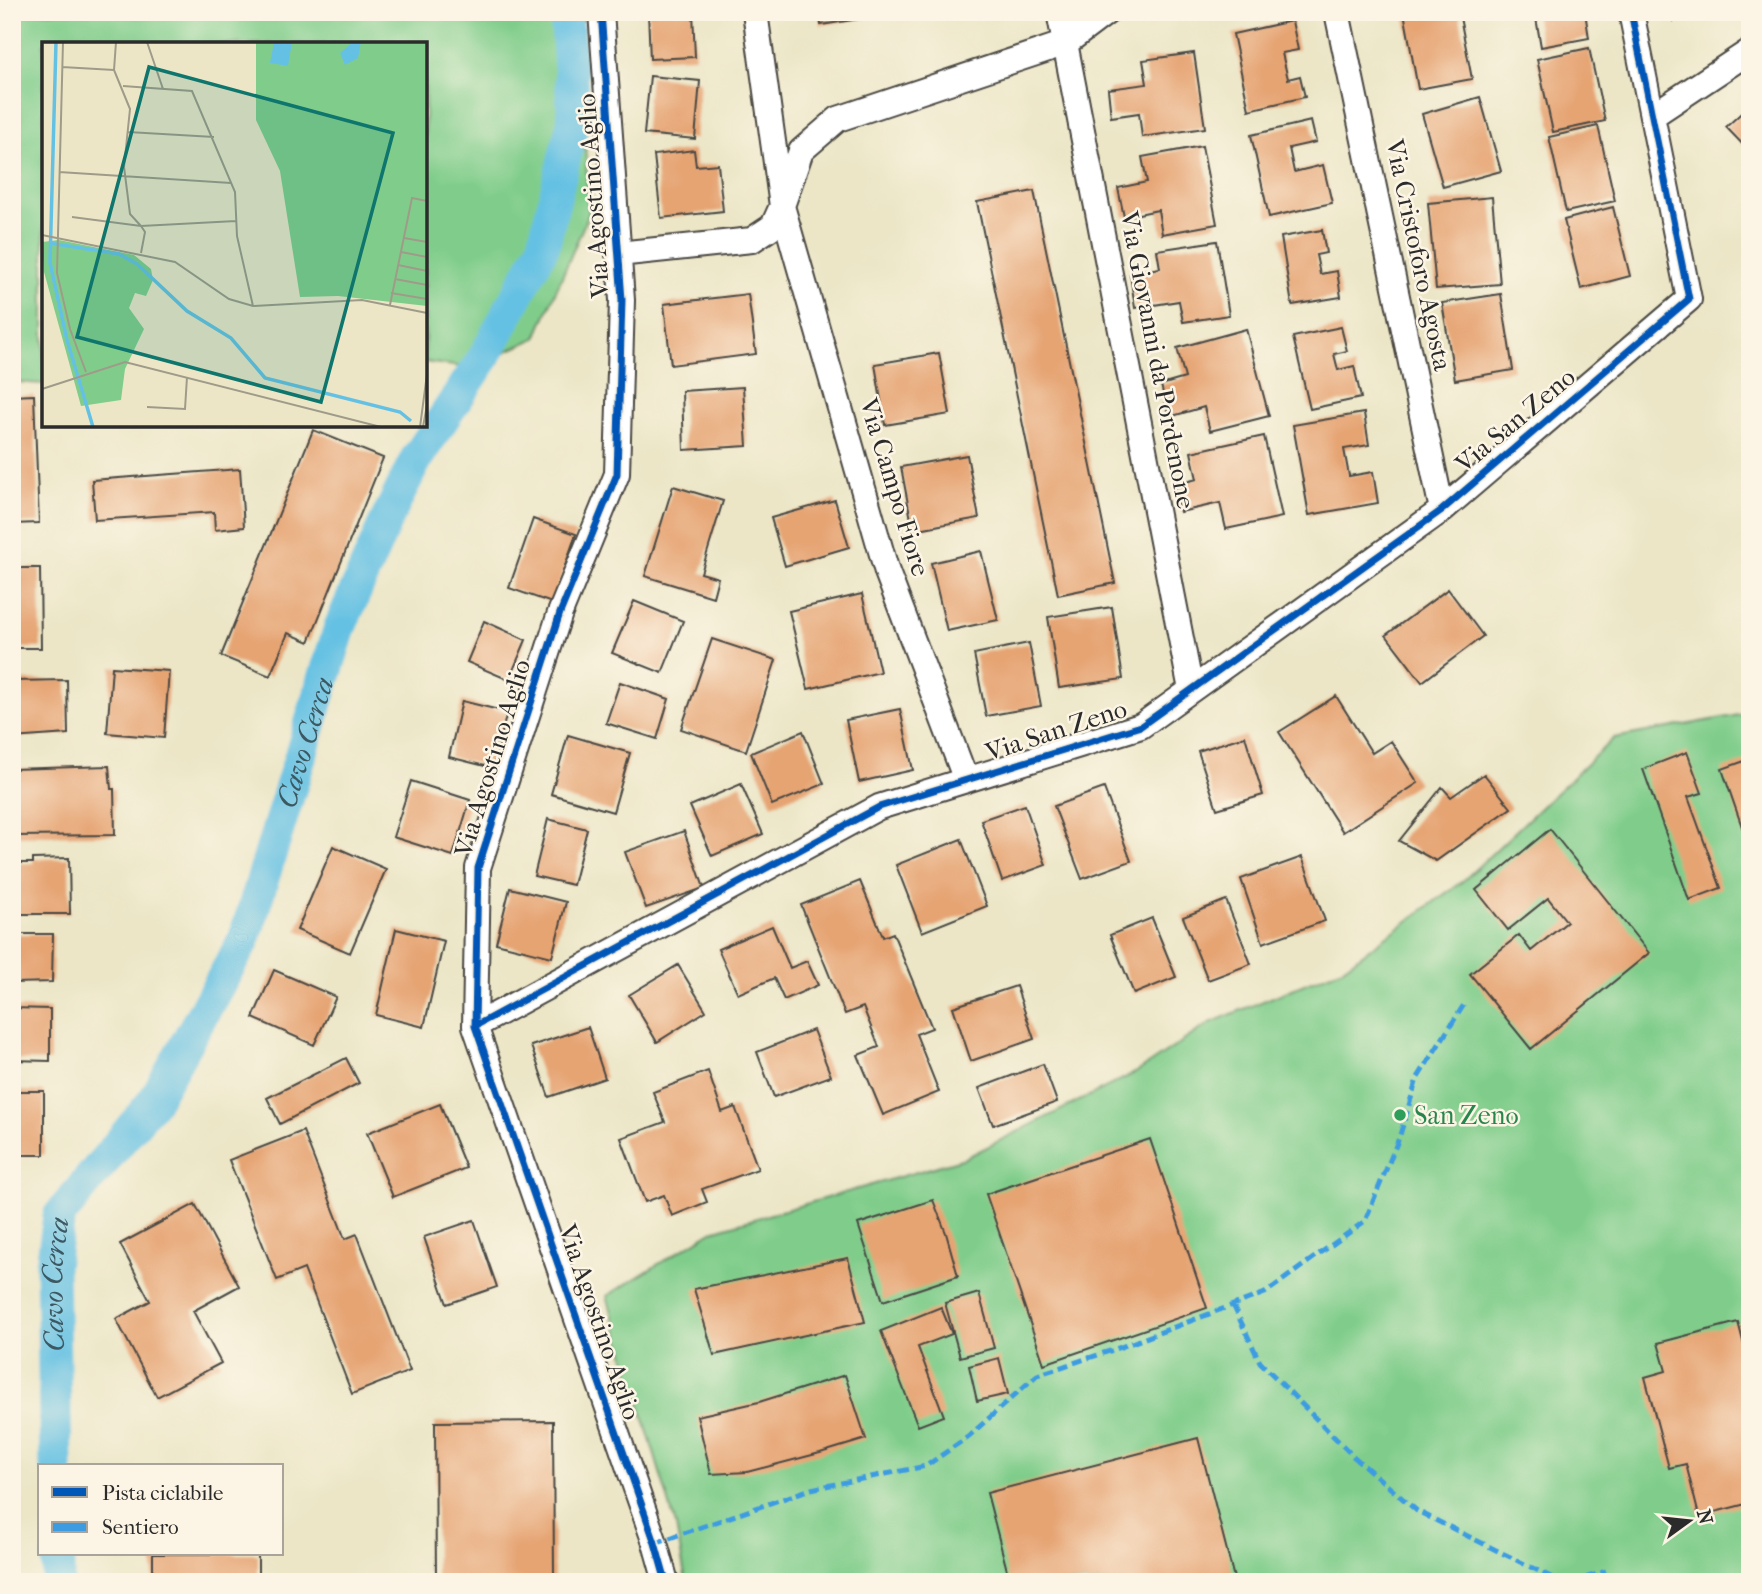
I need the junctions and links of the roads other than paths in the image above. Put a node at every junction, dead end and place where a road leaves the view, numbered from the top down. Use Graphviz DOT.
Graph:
graph roads {
  1 [pos="601,12"];
  2 [pos="755,12"];
  3 [pos="1059,12"];
  4 [pos="1107,12"];
  5 [pos="1337,12"];
  6 [pos="1631,12"];
  7 [pos="1066,43"];
  8 [pos="1750,51"];
  9 [pos="1652,116"];
  10 [pos="782,206"];
  11 [pos="618,254"];
  12 [pos="1442,510"];
  13 [pos="1191,690"];
  14 [pos="966,780"];
  15 [pos="475,1026"];
  16 [pos="666,1582"];
  1 -- 11 [label="street, Via Agostino Aglio"];
  2 -- 10 [label="street, Via Campo Fiore"];
  3 -- 7 [label="street, Via Giovanni da Pordenone"];
  4 -- 7 [label="street"];
  5 -- 12 [label="street, Via Cristoforo Agosta"];
  6 -- 9 [label="street"];
  7 -- 10 [label="street"];
  7 -- 13 [label="street, Via Giovanni da Pordenone"];
  8 -- 9 [label="street"];
  9 -- 12 [label="street, Via San Zeno"];
  10 -- 11 [label="street"];
  10 -- 14 [label="street, Via Campo Fiore"];
  11 -- 15 [label="street, Via Agostino Aglio"];
  12 -- 13 [label="street, Via San Zeno"];
  13 -- 14 [label="street, Via San Zeno"];
  14 -- 15 [label="street, Via San Zeno"];
  15 -- 16 [label="street, Via Agostino Aglio"];
}
